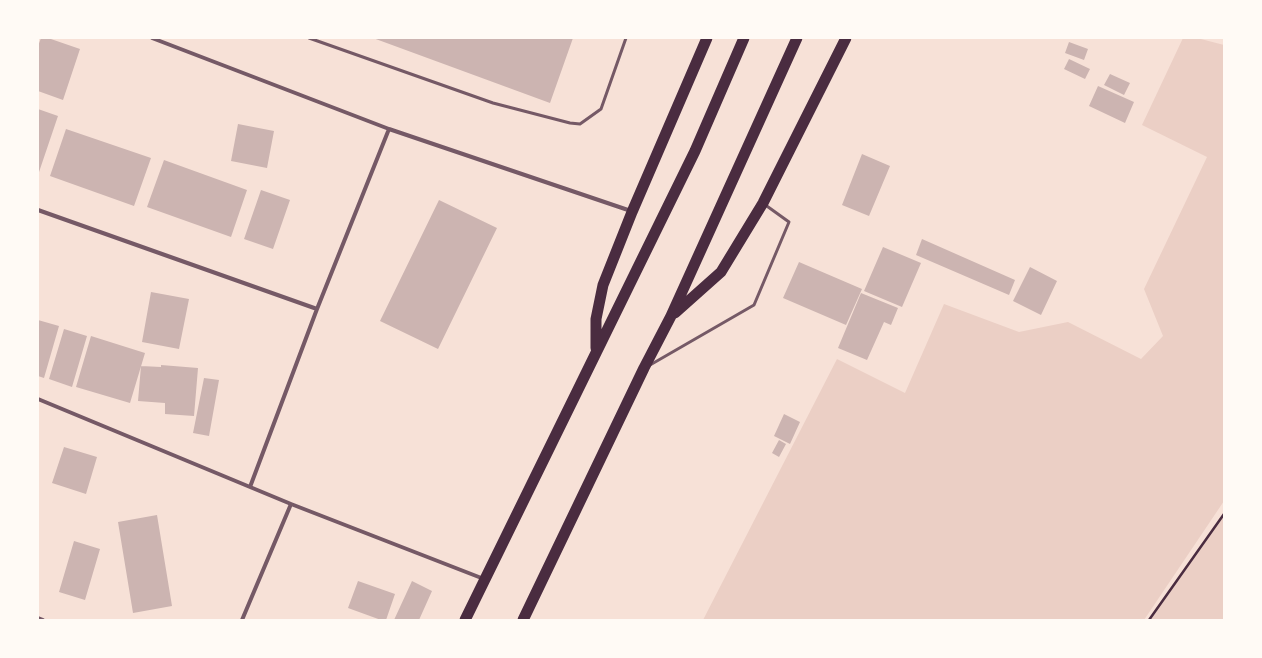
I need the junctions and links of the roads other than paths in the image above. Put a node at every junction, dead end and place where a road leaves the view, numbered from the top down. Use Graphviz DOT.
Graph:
graph roads {
  1 [pos="152,38"];
  2 [pos="309,38"];
  3 [pos="626,38"];
  4 [pos="707,38"];
  5 [pos="744,38"];
  6 [pos="797,38"];
  7 [pos="846,38"];
  8 [pos="389,130"];
  9 [pos="763,203"];
  10 [pos="38,210"];
  11 [pos="632,212"];
  12 [pos="317,309"];
  13 [pos="671,316"];
  14 [pos="596,351"];
  15 [pos="644,368"];
  16 [pos="38,399"];
  17 [pos="250,487"];
  18 [pos="291,504"];
  19 [pos="484,579"];
  20 [pos="38,618"];
  21 [pos="43,620"];
  22 [pos="242,620"];
  23 [pos="465,620"];
  24 [pos="523,620"];
  1 -- 8 [label="street"];
  2 -- 3 [label="lane"];
  4 -- 11 [label="highway"];
  5 -- 14 [label="highway"];
  6 -- 13 [label="highway"];
  7 -- 9 [label="highway"];
  8 -- 11 [label="street"];
  8 -- 12 [label="street"];
  9 -- 13 [label="highway"];
  9 -- 15 [label="lane"];
  10 -- 12 [label="street"];
  11 -- 14 [label="highway"];
  12 -- 17 [label="street"];
  13 -- 15 [label="highway"];
  14 -- 19 [label="highway"];
  15 -- 24 [label="highway"];
  16 -- 17 [label="street"];
  17 -- 18 [label="street"];
  18 -- 19 [label="street"];
  18 -- 22 [label="street"];
  19 -- 23 [label="highway"];
  20 -- 21 [label="street"];
}
